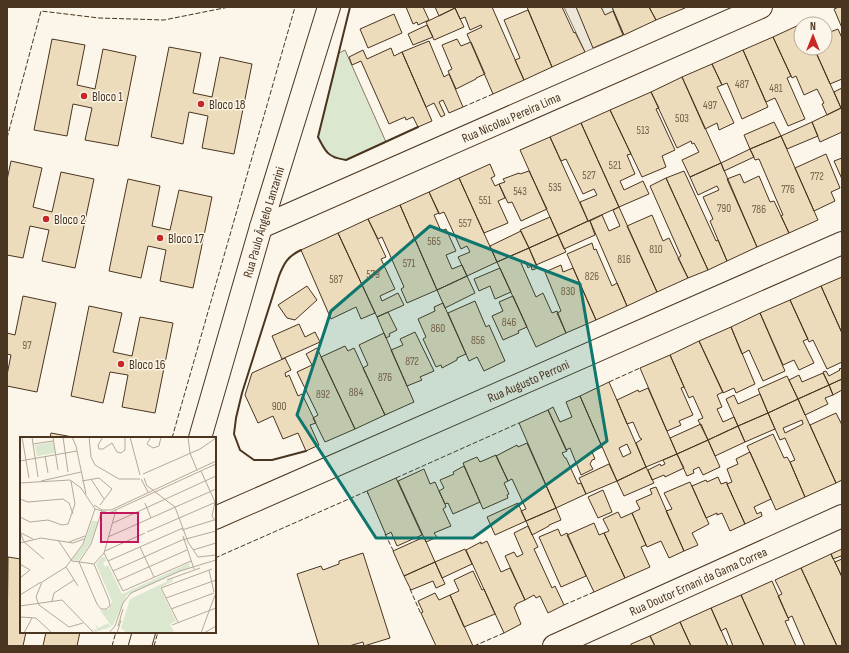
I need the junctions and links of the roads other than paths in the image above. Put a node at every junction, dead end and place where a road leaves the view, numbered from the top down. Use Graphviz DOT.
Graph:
graph roads {
  1 [pos="329,7"];
  2 [pos="761,7"];
  3 [pos="261,228"];
  4 [pos="842,243"];
  5 [pos="200,437"];
  6 [pos="842,516"];
  7 [pos="216,518"];
  8 [pos="144,633"];
  9 [pos="140,646"];
  10 [pos="554,646"];
  1 -- 3 [label="street, Rua Paulo Ângelo Lanzarini"];
  2 -- 3 [label="street, Rua Nicolau Pereira Lima"];
  3 -- 5 [label="street, Rua Paulo Ângelo Lanzarini"];
  4 -- 7 [label="street, Rua Augusto Perroni"];
  6 -- 10 [label="street, Rua Doutor Ernani da Gama Correa"];
  8 -- 9 [label="street"];
}
